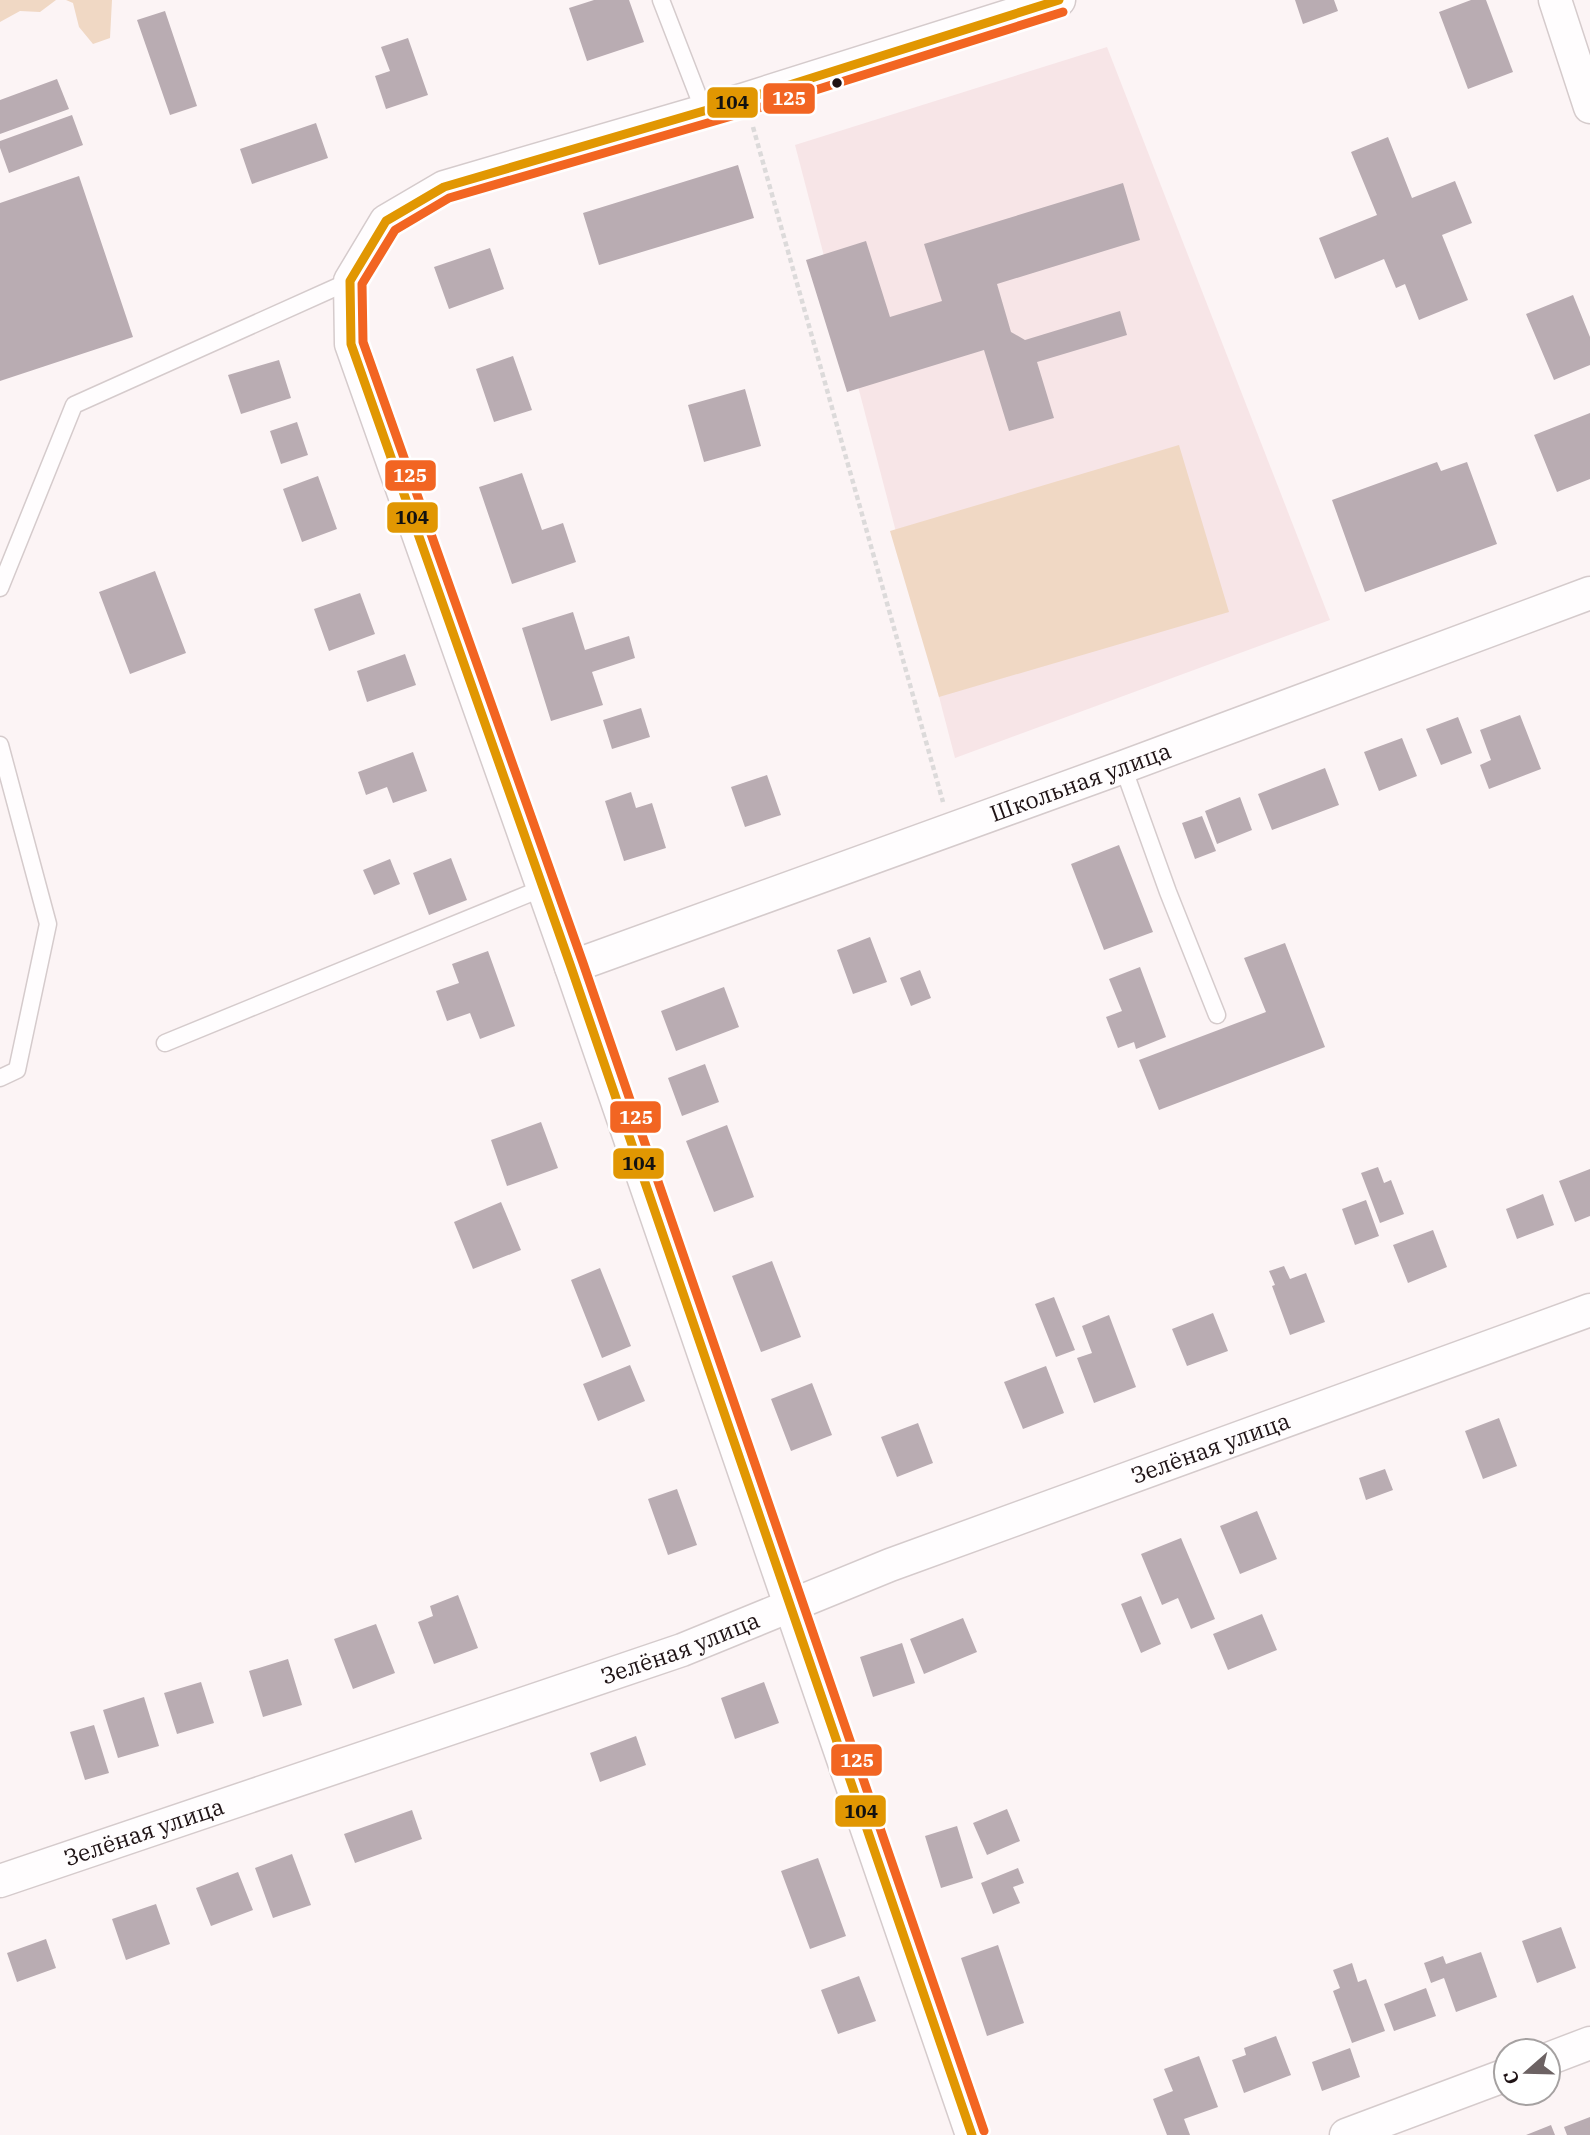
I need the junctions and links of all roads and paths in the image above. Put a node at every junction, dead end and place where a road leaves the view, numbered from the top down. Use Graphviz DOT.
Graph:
graph roads {
  1 [pos="661,0"];
  2 [pos="1059,0"];
  3 [pos="1555,0"];
  4 [pos="745,99"];
  5 [pos="1590,107"];
  6 [pos="704,111"];
  7 [pos="350,281"];
  8 [pos="0,588"];
  9 [pos="1590,593"];
  10 [pos="0,746"];
  11 [pos="1123,766"];
  12 [pos="950,829"];
  13 [pos="543,888"];
  14 [pos="571,967"];
  15 [pos="1217,1015"];
  16 [pos="165,1043"];
  17 [pos="0,1078"];
  18 [pos="1590,1310"];
  19 [pos="792,1605"];
  20 [pos="0,1881"];
  21 [pos="1590,2043"];
  22 [pos="1562,2054"];
  23 [pos="1492,2080"];
  24 [pos="972,2135"];
  25 [pos="1346,2135"];
  1 -- 6 [label="lane"];
  2 -- 4 [label="street"];
  3 -- 5 [label="street"];
  4 -- 6 [label="street"];
  4 -- 12 [label="path"];
  6 -- 7 [label="street"];
  7 -- 8 [label="lane"];
  7 -- 13 [label="street"];
  9 -- 11 [label="street, Школьная улица"];
  10 -- 17 [label="lane"];
  11 -- 12 [label="street, Школьная улица"];
  11 -- 15 [label="lane"];
  12 -- 14 [label="street, Школьная улица"];
  13 -- 14 [label="street"];
  13 -- 16 [label="lane"];
  14 -- 19 [label="street"];
  18 -- 19 [label="street, Зелёная улица"];
  19 -- 20 [label="street, Зелёная улица"];
  19 -- 24 [label="street"];
  21 -- 22 [label="street"];
  23 -- 25 [label="street"];
}
